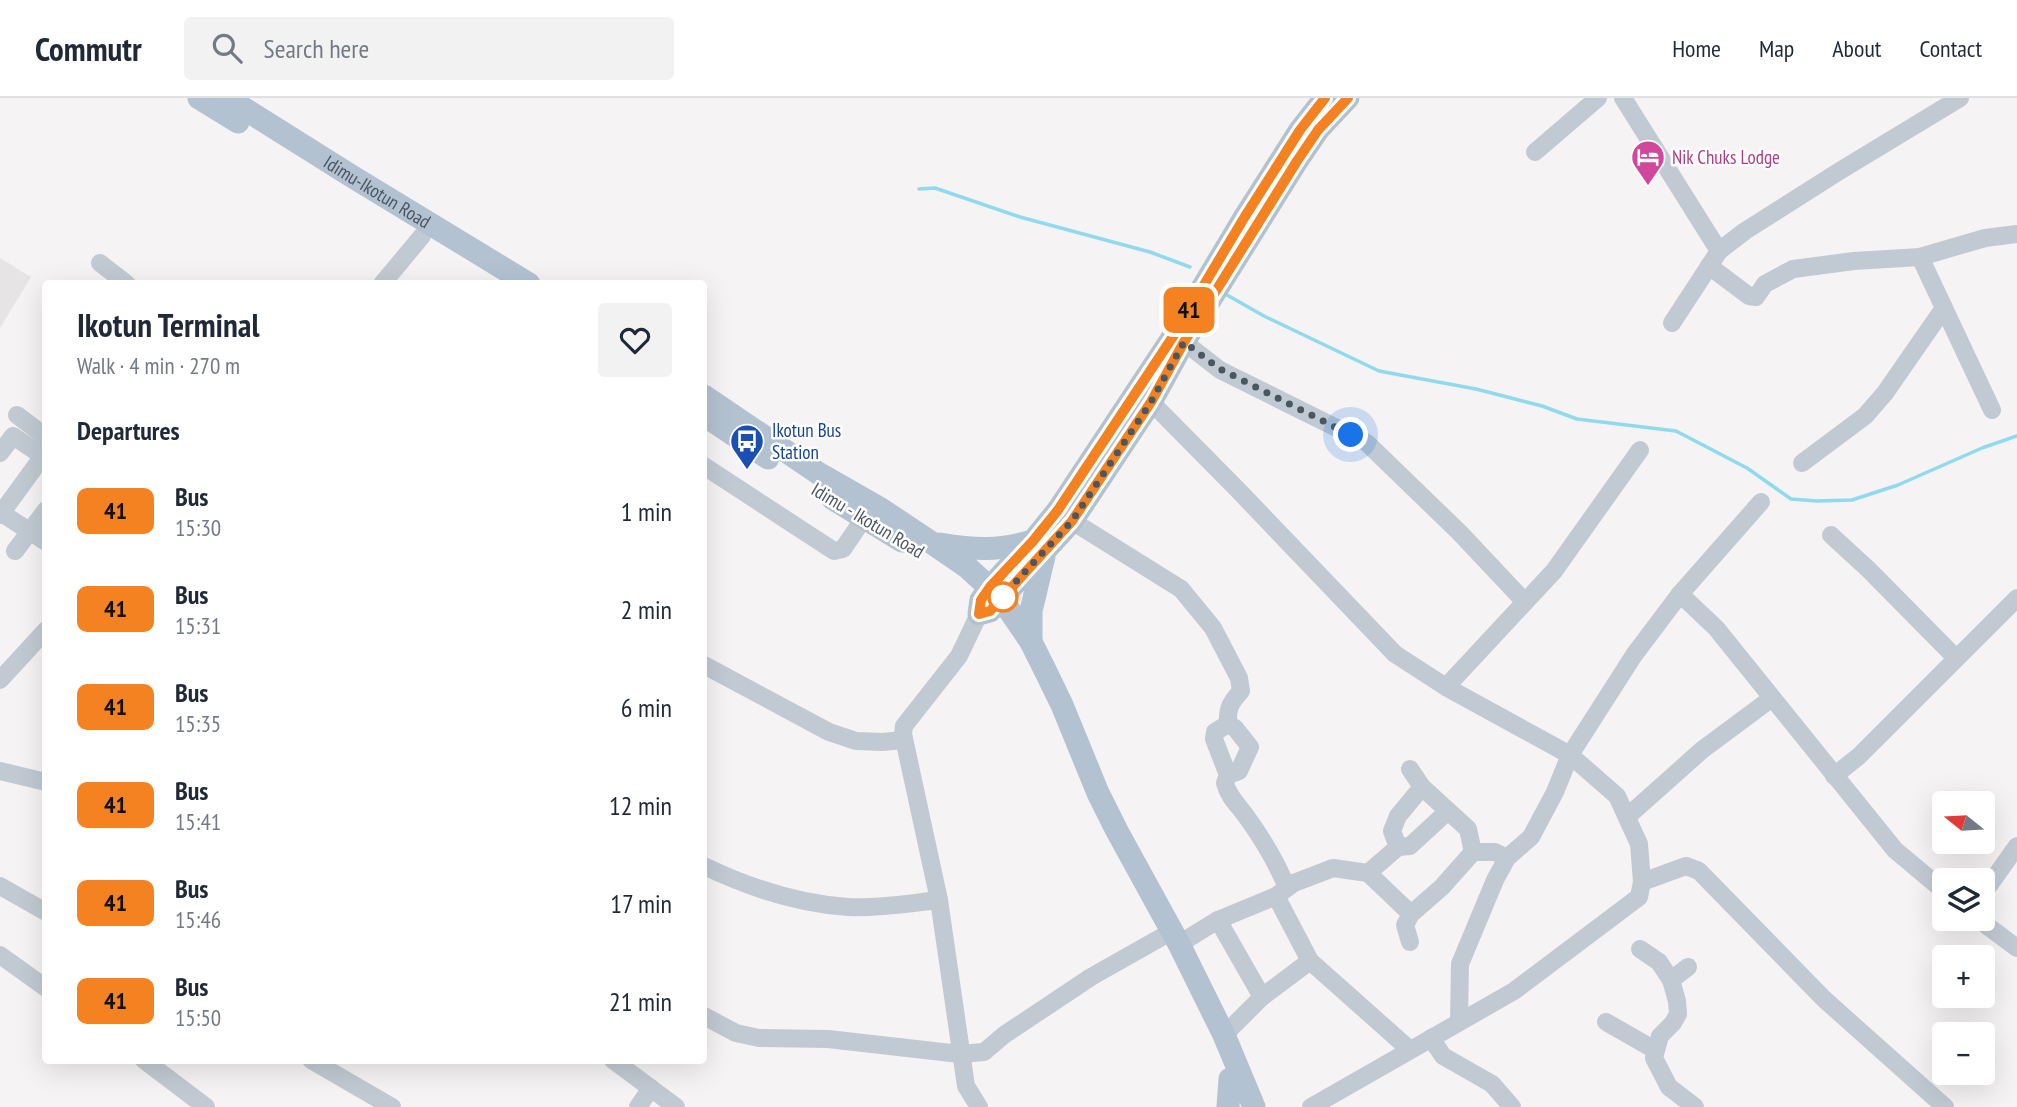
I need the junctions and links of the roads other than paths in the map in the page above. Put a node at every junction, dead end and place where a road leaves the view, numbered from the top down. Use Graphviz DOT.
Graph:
graph roads {
  1 [pos="199,98"];
  2 [pos="227,98"];
  3 [pos="1325,98"];
  4 [pos="1348,98"];
  5 [pos="1598,98"];
  6 [pos="1622,98"];
  7 [pos="1960,98"];
  8 [pos="1535,152"];
  9 [pos="391,208"];
  10 [pos="2017,234"];
  11 [pos="422,236"];
  12 [pos="1920,257"];
  13 [pos="1714,258"];
  14 [pos="100,263"];
  15 [pos="122,280"];
  16 [pos="385,280"];
  17 [pos="493,280"];
  18 [pos="522,280"];
  19 [pos="1944,308"];
  20 [pos="1672,323"];
  21 [pos="1184,342"];
  22 [pos="707,398"];
  23 [pos="1151,402"];
  24 [pos="1992,410"];
  25 [pos="17,415"];
  26 [pos="707,417"];
  27 [pos="42,434"];
  28 [pos="1640,450"];
  29 [pos="0,453"];
  30 [pos="42,456"];
  31 [pos="42,460"];
  32 [pos="1802,463"];
  33 [pos="707,468"];
  34 [pos="1761,502"];
  35 [pos="0,514"];
  36 [pos="42,516"];
  37 [pos="864,518"];
  38 [pos="1072,521"];
  39 [pos="30,532"];
  40 [pos="1831,535"];
  41 [pos="42,540"];
  42 [pos="932,543"];
  43 [pos="1039,546"];
  44 [pos="15,551"];
  45 [pos="1680,594"];
  46 [pos="2017,598"];
  47 [pos="988,602"];
  48 [pos="1525,602"];
  49 [pos="42,634"];
  50 [pos="1031,642"];
  51 [pos="1956,658"];
  52 [pos="707,666"];
  53 [pos="0,680"];
  54 [pos="1446,687"];
  55 [pos="1772,698"];
  56 [pos="1228,724"];
  57 [pos="904,740"];
  58 [pos="1570,755"];
  59 [pos="1410,769"];
  60 [pos="0,771"];
  61 [pos="1228,775"];
  62 [pos="1834,776"];
  63 [pos="42,781"];
  64 [pos="1422,787"];
  65 [pos="1448,811"];
  66 [pos="1628,816"];
  67 [pos="2017,846"];
  68 [pos="1398,847"];
  69 [pos="1473,852"];
  70 [pos="1507,858"];
  71 [pos="707,867"];
  72 [pos="1368,873"];
  73 [pos="1995,877"];
  74 [pos="1932,881"];
  75 [pos="1642,882"];
  76 [pos="0,886"];
  77 [pos="1282,892"];
  78 [pos="939,900"];
  79 [pos="42,910"];
  80 [pos="1411,914"];
  81 [pos="1218,920"];
  82 [pos="1994,931"];
  83 [pos="1169,941"];
  84 [pos="1410,942"];
  85 [pos="2017,948"];
  86 [pos="1640,949"];
  87 [pos="0,955"];
  88 [pos="1310,961"];
  89 [pos="1688,967"];
  90 [pos="1671,980"];
  91 [pos="42,985"];
  92 [pos="1262,997"];
  93 [pos="707,1018"];
  94 [pos="1459,1021"];
  95 [pos="1606,1021"];
  96 [pos="1224,1035"];
  97 [pos="1431,1038"];
  98 [pos="1409,1049"];
  99 [pos="1655,1050"];
  100 [pos="960,1054"];
  101 [pos="149,1064"];
  102 [pos="618,1064"];
  103 [pos="336,1066"];
  104 [pos="1230,1079"];
  105 [pos="651,1088"];
  106 [pos="1250,1106"];
  107 [pos="206,1107"];
  108 [pos="392,1107"];
  109 [pos="638,1107"];
  110 [pos="676,1107"];
  111 [pos="979,1107"];
  112 [pos="1227,1107"];
  113 [pos="1311,1107"];
  114 [pos="1512,1107"];
  115 [pos="1695,1107"];
  116 [pos="1945,1107"];
  1 -- 9 [label="main road"];
  2 -- 9 [label="main road, Idimu-Ikotun Road"];
  3 -- 43 [label="main road"];
  4 -- 21 [label="main road"];
  5 -- 8 [label="street"];
  6 -- 13 [label="street"];
  7 -- 13 [label="street"];
  9 -- 11 [label="main road"];
  9 -- 18 [label="main road, Idimu-Ikotun Road"];
  10 -- 12 [label="street"];
  11 -- 16 [label="street"];
  11 -- 17 [label="main road"];
  12 -- 13 [label="street"];
  12 -- 19 [label="street"];
  13 -- 20 [label="street"];
  14 -- 15 [label="street"];
  19 -- 24 [label="street"];
  19 -- 32 [label="street"];
  21 -- 23 [label="main road"];
  21 -- 48 [label="street"];
  22 -- 42 [label="main road"];
  23 -- 38 [label="main road"];
  23 -- 54 [label="street"];
  25 -- 27 [label="street"];
  26 -- 37 [label="main road, Idimu - Ikotun Road"];
  28 -- 48 [label="street"];
  29 -- 30 [label="street"];
  31 -- 35 [label="street"];
  33 -- 37 [label="street"];
  34 -- 45 [label="street"];
  35 -- 39 [label="street"];
  36 -- 39 [label="street"];
  37 -- 47 [label="main road, Idimu - Ikotun Road"];
  38 -- 43 [label="main road"];
  38 -- 56 [label="street"];
  39 -- 41 [label="street"];
  39 -- 44 [label="street"];
  40 -- 51 [label="street"];
  42 -- 43 [label="main road"];
  42 -- 47 [label="main road"];
  43 -- 47 [label="main road"];
  43 -- 50 [label="main road"];
  45 -- 55 [label="street"];
  45 -- 58 [label="street"];
  46 -- 51 [label="street"];
  47 -- 50 [label="main road"];
  47 -- 57 [label="street"];
  47 -- 83 [label="main road"];
  48 -- 54 [label="street"];
  49 -- 53 [label="street"];
  50 -- 83 [label="main road"];
  51 -- 62 [label="street"];
  52 -- 57 [label="street"];
  54 -- 58 [label="street"];
  55 -- 62 [label="street"];
  55 -- 66 [label="street"];
  56 -- 61 [label="street"];
  56 -- 61 [label="street"];
  57 -- 78 [label="street"];
  58 -- 66 [label="street"];
  58 -- 70 [label="street"];
  59 -- 64 [label="street"];
  60 -- 63 [label="street"];
  61 -- 77 [label="street"];
  62 -- 74 [label="street"];
  64 -- 65 [label="street"];
  64 -- 68 [label="street"];
  65 -- 68 [label="street"];
  65 -- 69 [label="street"];
  66 -- 75 [label="street"];
  67 -- 73 [label="street"];
  68 -- 72 [label="street"];
  69 -- 70 [label="street"];
  69 -- 80 [label="street"];
  70 -- 94 [label="street"];
  71 -- 78 [label="street"];
  72 -- 77 [label="street"];
  72 -- 80 [label="street"];
  75 -- 94 [label="street"];
  75 -- 116 [label="street"];
  76 -- 79 [label="street"];
  77 -- 81 [label="street"];
  77 -- 88 [label="street"];
  78 -- 100 [label="street"];
  80 -- 84 [label="street"];
  81 -- 83 [label="street"];
  81 -- 92 [label="street"];
  82 -- 85 [label="street"];
  83 -- 96 [label="main road"];
  83 -- 100 [label="street"];
  83 -- 104 [label="main road"];
  86 -- 90 [label="street"];
  87 -- 91 [label="street"];
  88 -- 92 [label="street"];
  88 -- 98 [label="street"];
  89 -- 90 [label="street"];
  90 -- 99 [label="street"];
  92 -- 96 [label="street"];
  93 -- 100 [label="street"];
  94 -- 97 [label="street"];
  95 -- 99 [label="street"];
  96 -- 106 [label="main road"];
  97 -- 98 [label="street"];
  97 -- 114 [label="street"];
  98 -- 113 [label="street"];
  99 -- 115 [label="street"];
  100 -- 111 [label="street"];
  101 -- 107 [label="street"];
  102 -- 105 [label="street"];
  103 -- 108 [label="street"];
  104 -- 106 [label="main road"];
  104 -- 112 [label="main road"];
  105 -- 109 [label="street"];
  105 -- 110 [label="street"];
}
